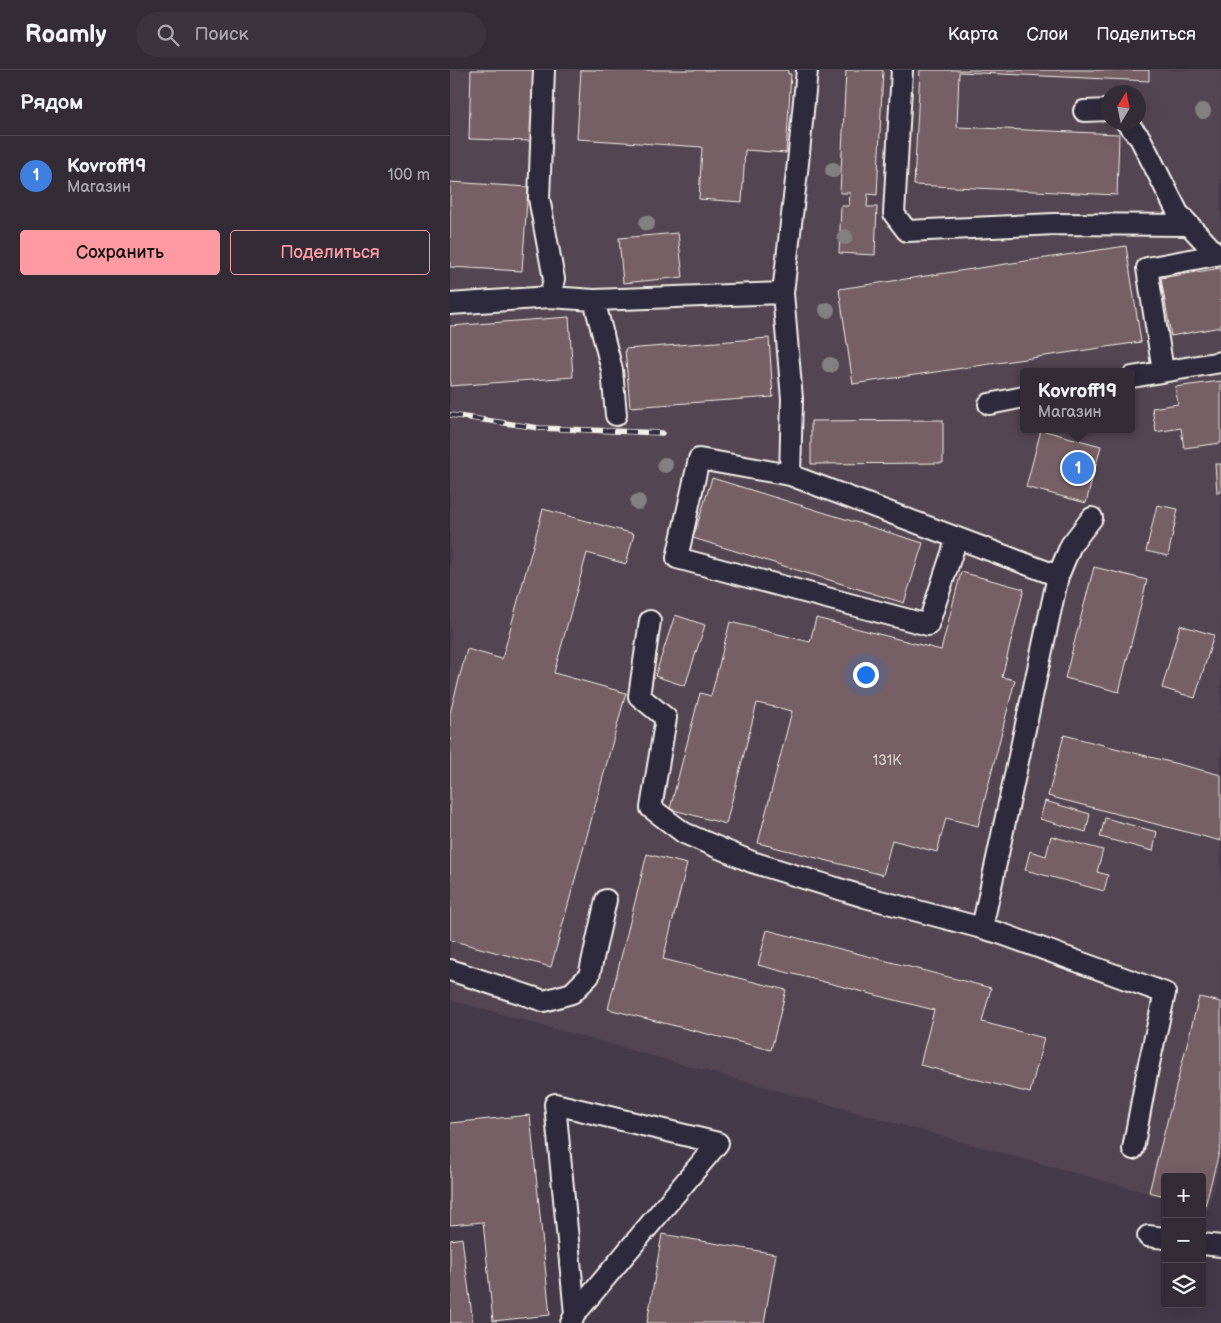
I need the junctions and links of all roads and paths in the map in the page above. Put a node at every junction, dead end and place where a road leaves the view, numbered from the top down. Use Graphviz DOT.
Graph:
graph roads {
  1 [pos="544,70"];
  2 [pos="807,70"];
  3 [pos="902,70"];
  4 [pos="1101,110"];
  5 [pos="1084,111"];
  6 [pos="1133,130"];
  7 [pos="1189,225"];
  8 [pos="1219,254"];
  9 [pos="783,293"];
  10 [pos="550,297"];
  11 [pos="594,300"];
  12 [pos="450,304"];
  13 [pos="1221,362"];
  14 [pos="1163,371"];
  15 [pos="1135,376"];
  16 [pos="1020,398"];
  17 [pos="989,404"];
  18 [pos="616,415"];
  19 [pos="790,475"];
  20 [pos="1092,518"];
  21 [pos="957,538"];
  22 [pos="1058,576"];
  23 [pos="650,622"];
  24 [pos="606,900"];
  25 [pos="982,928"];
  26 [pos="450,970"];
  27 [pos="1133,1149"];
  28 [pos="1206,1244"];
  29 [pos="1221,1246"];
  30 [pos="573,1318"];
  1 -- 10 [label="lane"];
  2 -- 9 [label="lane"];
  3 -- 7 [label="lane"];
  4 -- 5 [label="lane"];
  6 -- 7 [label="lane"];
  7 -- 8 [label="lane"];
  8 -- 14 [label="lane"];
  9 -- 11 [label="lane"];
  9 -- 19 [label="lane"];
  10 -- 11 [label="lane"];
  10 -- 12 [label="lane"];
  11 -- 18 [label="lane"];
  13 -- 14 [label="lane"];
  14 -- 15 [label="lane"];
  16 -- 17 [label="lane"];
  19 -- 21 [label="lane"];
  19 -- 21 [label="lane"];
  20 -- 22 [label="lane"];
  21 -- 22 [label="lane"];
  22 -- 25 [label="lane"];
  23 -- 25 [label="lane"];
  24 -- 26 [label="lane"];
  25 -- 27 [label="lane"];
  28 -- 29 [label="lane"];
  30 -- 30 [label="lane"];
}
